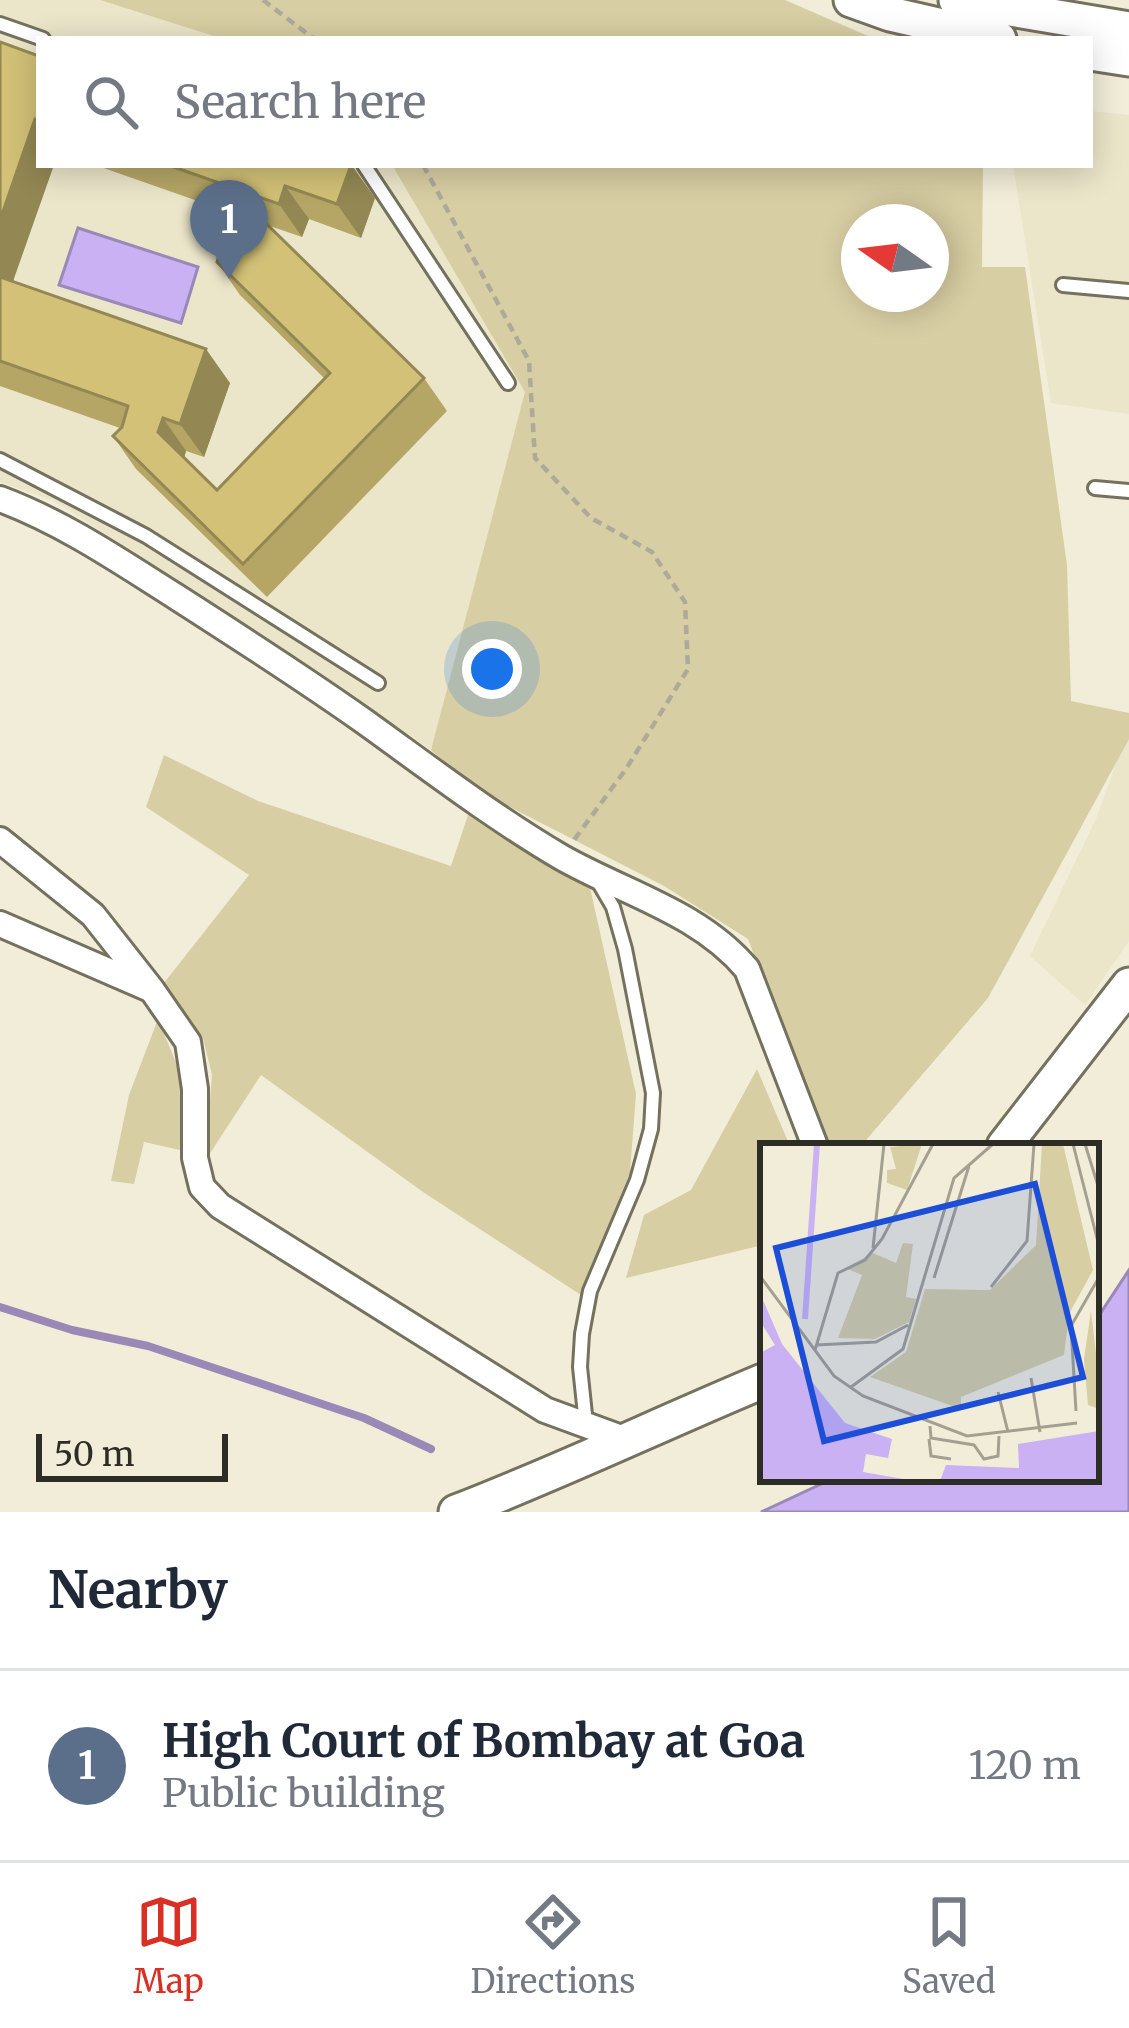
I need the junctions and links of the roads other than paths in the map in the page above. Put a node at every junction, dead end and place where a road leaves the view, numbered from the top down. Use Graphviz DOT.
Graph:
graph roads {
  1 [pos="851,0"];
  2 [pos="956,0"];
  3 [pos="0,24"];
  4 [pos="1129,29"];
  5 [pos="986,36"];
  6 [pos="36,37"];
  7 [pos="1093,53"];
  8 [pos="1129,59"];
  9 [pos="366,168"];
  10 [pos="1063,285"];
  11 [pos="1129,291"];
  12 [pos="508,383"];
  13 [pos="0,460"];
  14 [pos="1095,488"];
  15 [pos="1129,491"];
  16 [pos="0,499"];
  17 [pos="378,683"];
  18 [pos="0,840"];
  19 [pos="592,872"];
  20 [pos="0,924"];
  21 [pos="1129,985"];
  22 [pos="152,990"];
  23 [pos="814,1143"];
  24 [pos="1006,1143"];
  25 [pos="760,1382"];
  26 [pos="586,1427"];
  27 [pos="624,1439"];
  28 [pos="456,1512"];
  1 -- 5 [label="main road"];
  2 -- 4 [label="main road"];
  3 -- 6 [label="lane"];
  7 -- 8 [label="main road"];
  9 -- 12 [label="lane"];
  10 -- 11 [label="lane"];
  13 -- 17 [label="lane"];
  14 -- 15 [label="lane"];
  16 -- 19 [label="street"];
  18 -- 22 [label="street"];
  19 -- 23 [label="street"];
  19 -- 26 [label="lane"];
  20 -- 22 [label="street"];
  21 -- 24 [label="main road"];
  22 -- 26 [label="street"];
  25 -- 27 [label="main road"];
  26 -- 27 [label="street"];
  27 -- 28 [label="main road"];
}
